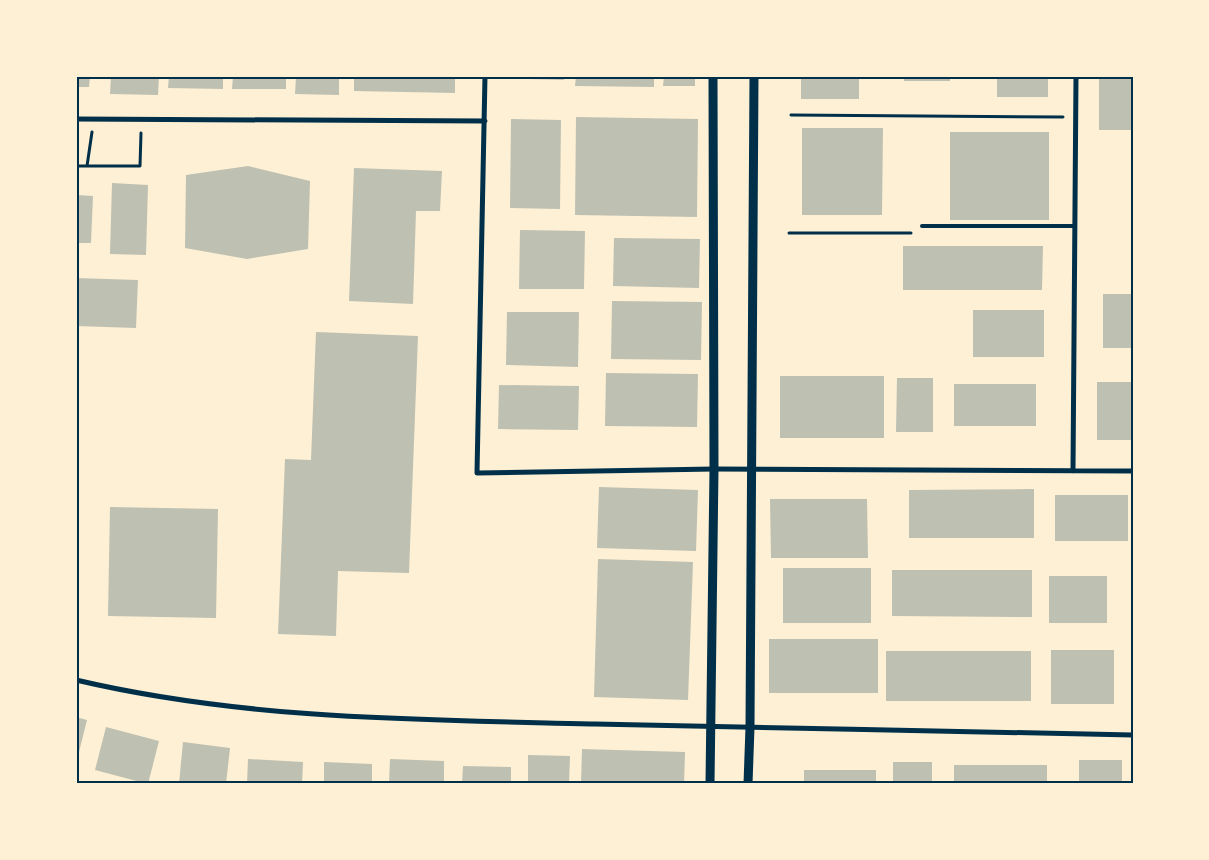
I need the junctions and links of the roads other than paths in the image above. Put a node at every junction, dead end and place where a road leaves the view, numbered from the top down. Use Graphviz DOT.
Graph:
graph roads {
  1 [pos="484,76"];
  2 [pos="714,76"];
  3 [pos="754,76"];
  4 [pos="1076,76"];
  5 [pos="76,119"];
  6 [pos="485,121"];
  7 [pos="922,226"];
  8 [pos="1075,226"];
  9 [pos="714,469"];
  10 [pos="750,469"];
  11 [pos="1073,471"];
  12 [pos="1133,471"];
  13 [pos="76,680"];
  14 [pos="711,726"];
  15 [pos="750,727"];
  16 [pos="1133,735"];
  17 [pos="710,784"];
  18 [pos="748,784"];
  1 -- 6 [label="street"];
  2 -- 9 [label="street"];
  3 -- 10 [label="street"];
  4 -- 8 [label="street"];
  5 -- 6 [label="street"];
  6 -- 9 [label="street"];
  7 -- 8 [label="lane"];
  8 -- 11 [label="street"];
  9 -- 10 [label="street"];
  9 -- 14 [label="street"];
  10 -- 11 [label="street"];
  10 -- 15 [label="street"];
  11 -- 12 [label="street"];
  13 -- 14 [label="street"];
  14 -- 15 [label="street"];
  14 -- 17 [label="street"];
  15 -- 16 [label="street"];
  15 -- 18 [label="street"];
}
